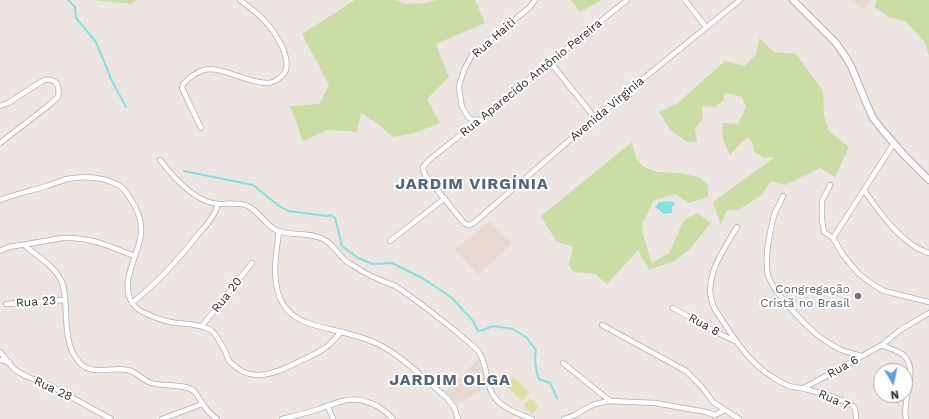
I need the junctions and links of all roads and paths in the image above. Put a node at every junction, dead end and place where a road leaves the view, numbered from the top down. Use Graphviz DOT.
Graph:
graph roads {
  1 [pos="240,0"];
  2 [pos="536,0"];
  3 [pos="627,0"];
  4 [pos="685,0"];
  5 [pos="740,0"];
  6 [pos="793,0"];
  7 [pos="706,27"];
  8 [pos="550,62"];
  9 [pos="0,106"];
  10 [pos="595,118"];
  11 [pos="477,122"];
  12 [pos="201,128"];
  13 [pos="0,143"];
  14 [pos="894,143"];
  15 [pos="160,160"];
  16 [pos="929,180"];
  17 [pos="830,185"];
  18 [pos="864,190"];
  19 [pos="783,196"];
  20 [pos="444,199"];
  21 [pos="0,200"];
  22 [pos="218,204"];
  23 [pos="737,227"];
  24 [pos="279,232"];
  25 [pos="833,238"];
  26 [pos="390,241"];
  27 [pos="24,245"];
  28 [pos="0,251"];
  29 [pos="929,253"];
  30 [pos="134,256"];
  31 [pos="252,263"];
  32 [pos="65,300"];
  33 [pos="929,302"];
  34 [pos="132,303"];
  35 [pos="6,304"];
  36 [pos="673,308"];
  37 [pos="929,313"];
  38 [pos="602,325"];
  39 [pos="202,326"];
  40 [pos="341,332"];
  41 [pos="736,342"];
  42 [pos="882,345"];
  43 [pos="0,352"];
  44 [pos="862,356"];
  45 [pos="0,360"];
  46 [pos="9,362"];
  47 [pos="563,363"];
  48 [pos="804,388"];
  49 [pos="610,401"];
  50 [pos="202,404"];
  51 [pos="328,406"];
  52 [pos="725,410"];
  53 [pos="574,417"];
  54 [pos="714,417"];
  55 [pos="111,419"];
  56 [pos="162,419"];
  57 [pos="217,419"];
  58 [pos="282,419"];
  59 [pos="333,419"];
  60 [pos="393,419"];
  61 [pos="458,419"];
  62 [pos="532,419"];
  63 [pos="564,419"];
  64 [pos="739,419"];
  65 [pos="856,419"];
  66 [pos="906,419"];
  1 -- 12 [label="street"];
  2 -- 11 [label="street, Rua Haiti"];
  3 -- 8 [label="street, Rua Aparecido Antônio Pereira"];
  4 -- 7 [label="street"];
  5 -- 7 [label="street, Avenida Virginia"];
  6 -- 14 [label="main road"];
  7 -- 10 [label="street, Avenida Virginia"];
  8 -- 10 [label="street"];
  8 -- 11 [label="street, Rua Aparecido Antônio Pereira"];
  9 -- 13 [label="street"];
  10 -- 20 [label="street, Avenida Virginia"];
  11 -- 20 [label="street, Rua Aparecido Antônio Pereira"];
  14 -- 16 [label="main road"];
  14 -- 18 [label="street"];
  15 -- 22 [label="street"];
  17 -- 25 [label="street"];
  18 -- 25 [label="street"];
  18 -- 29 [label="street"];
  19 -- 44 [label="street"];
  20 -- 26 [label="street"];
  21 -- 30 [label="street"];
  22 -- 24 [label="street"];
  22 -- 34 [label="street"];
  23 -- 41 [label="street"];
  24 -- 40 [label="street"];
  24 -- 62 [label="street"];
  25 -- 33 [label="street"];
  27 -- 28 [label="street"];
  27 -- 30 [label="street"];
  27 -- 32 [label="street"];
  30 -- 34 [label="street"];
  31 -- 39 [label="street, Rua 20"];
  32 -- 35 [label="street, Rua 23"];
  32 -- 50 [label="street"];
  34 -- 39 [label="street"];
  36 -- 41 [label="street, Rua 8"];
  37 -- 42 [label="street, Rua 6"];
  38 -- 52 [label="street"];
  39 -- 40 [label="street"];
  40 -- 61 [label="street"];
  41 -- 48 [label="street"];
  42 -- 44 [label="street, Rua 6"];
  42 -- 66 [label="street"];
  43 -- 46 [label="street, Rua 28"];
  44 -- 48 [label="street, Rua 6"];
  45 -- 46 [label="street"];
  46 -- 55 [label="street, Rua 28"];
  47 -- 49 [label="street"];
  48 -- 65 [label="street, Rua 7"];
  49 -- 53 [label="street"];
  49 -- 54 [label="street"];
  50 -- 56 [label="street"];
  50 -- 57 [label="street"];
  51 -- 58 [label="street"];
  51 -- 59 [label="street"];
  51 -- 60 [label="street"];
  52 -- 54 [label="street"];
  52 -- 64 [label="street"];
  53 -- 63 [label="street"];
}
